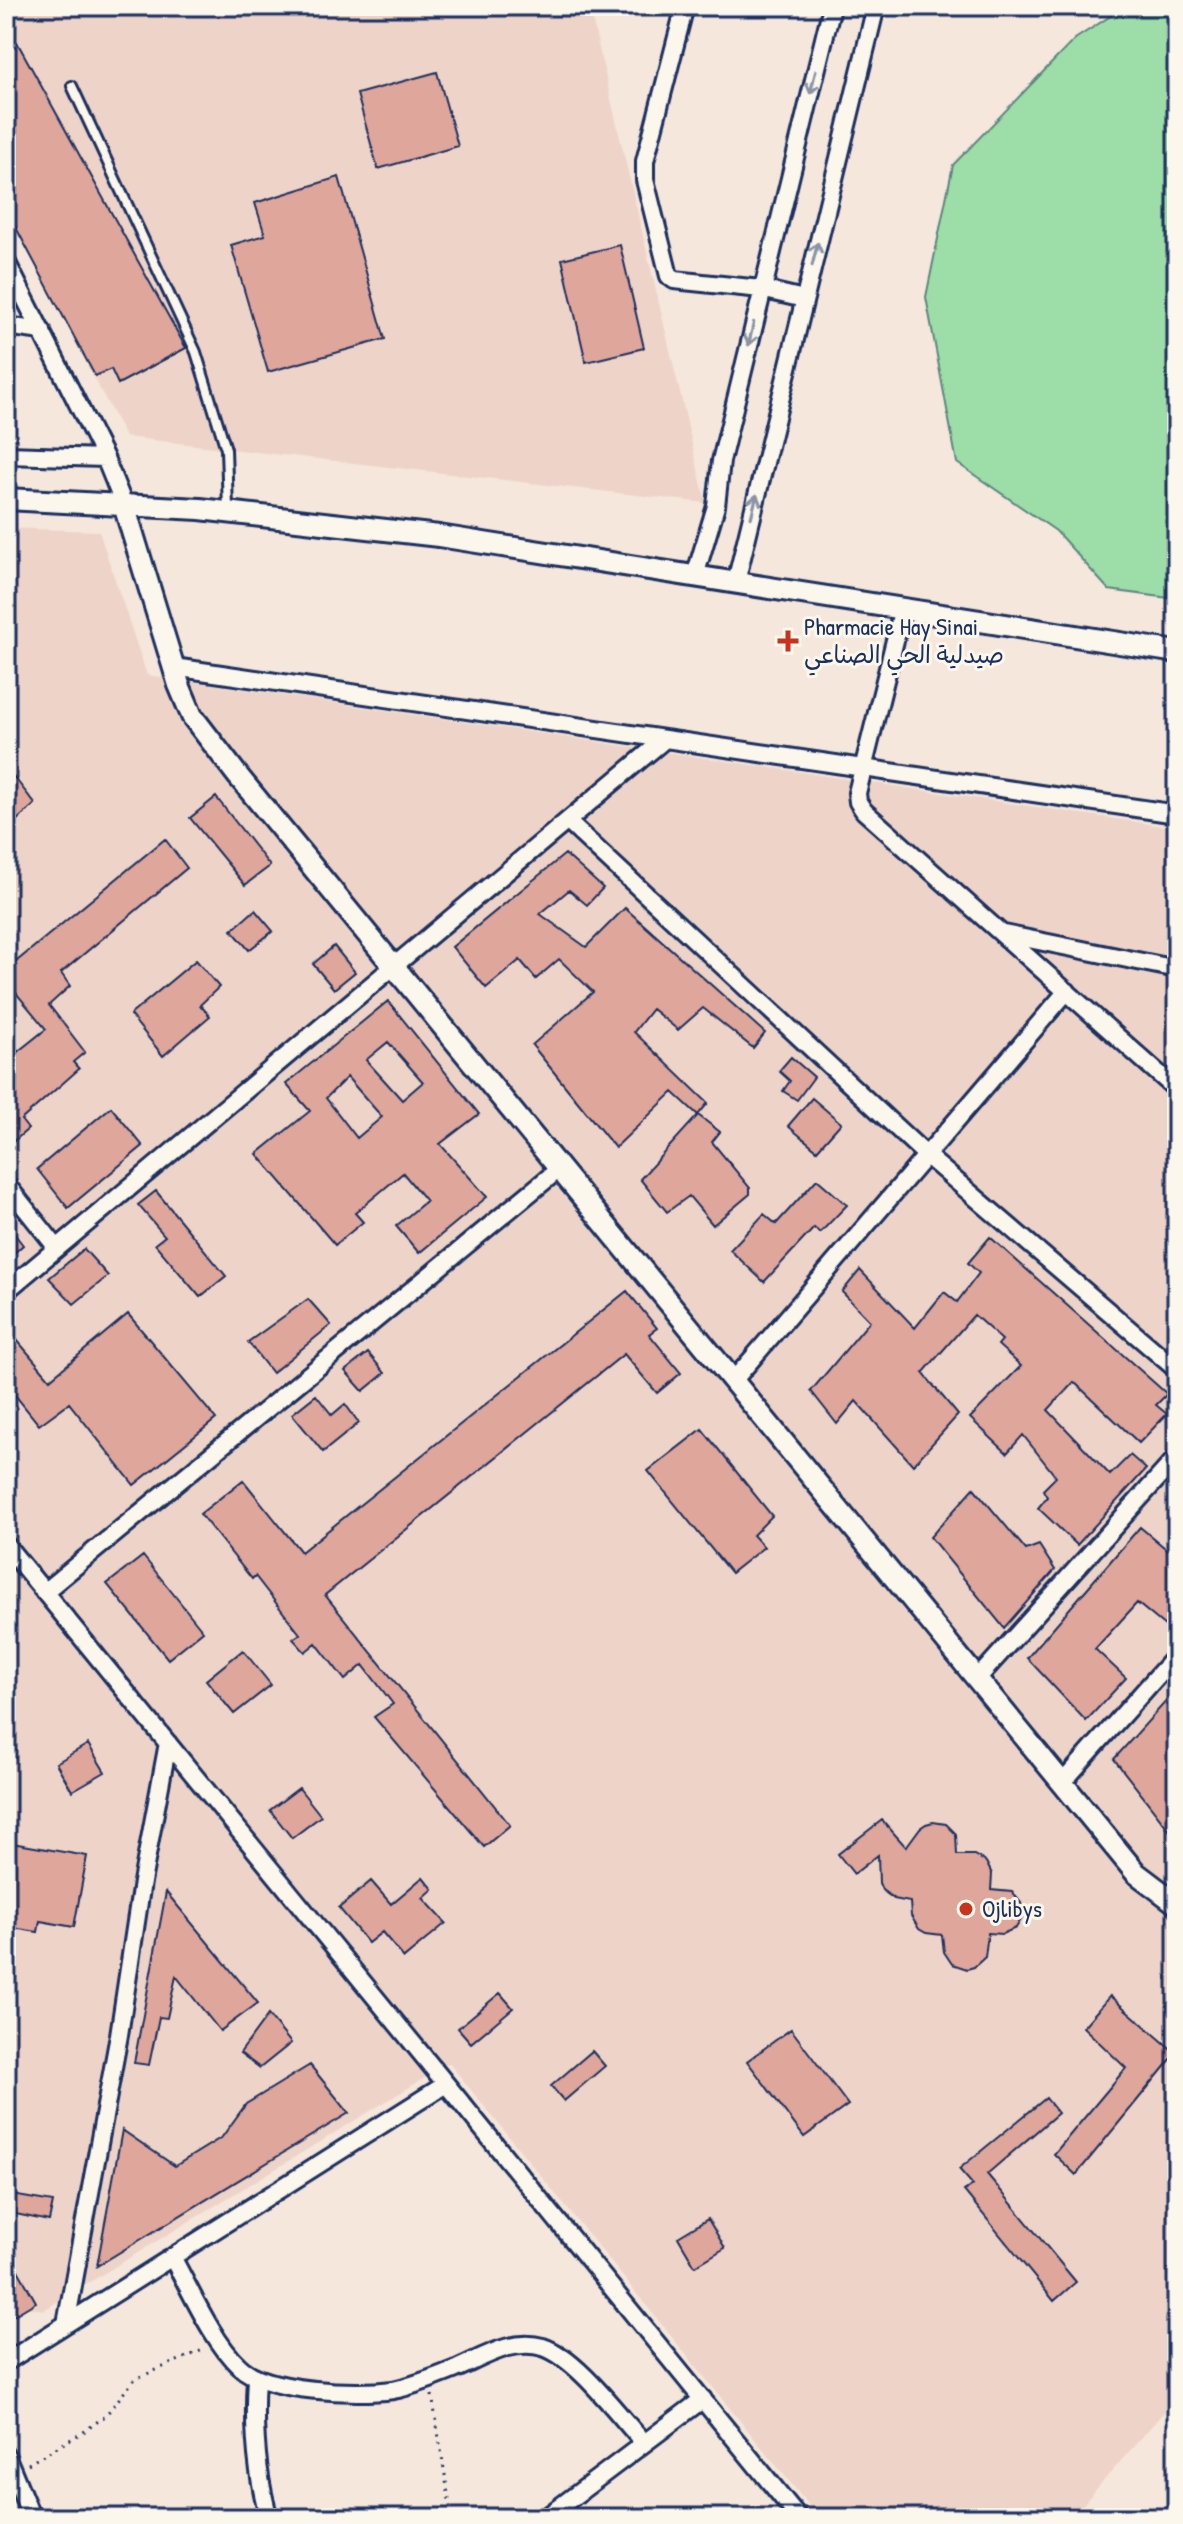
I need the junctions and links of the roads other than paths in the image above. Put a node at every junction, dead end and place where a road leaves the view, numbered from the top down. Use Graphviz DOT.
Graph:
graph roads {
  1 [pos="685,6"];
  2 [pos="832,6"];
  3 [pos="876,6"];
  4 [pos="72,86"];
  5 [pos="6,261"];
  6 [pos="761,289"];
  7 [pos="804,299"];
  8 [pos="6,326"];
  9 [pos="42,331"];
  10 [pos="6,455"];
  11 [pos="105,458"];
  12 [pos="6,499"];
  13 [pos="124,505"];
  14 [pos="229,512"];
  15 [pos="695,576"];
  16 [pos="736,582"];
  17 [pos="903,608"];
  18 [pos="1177,652"];
  19 [pos="174,667"];
  20 [pos="665,739"];
  21 [pos="863,768"];
  22 [pos="1177,814"];
  23 [pos="568,822"];
  24 [pos="1002,934"];
  25 [pos="394,967"];
  26 [pos="1177,969"];
  27 [pos="1067,991"];
  28 [pos="1177,1090"];
  29 [pos="927,1156"];
  30 [pos="559,1169"];
  31 [pos="6,1184"];
  32 [pos="57,1248"];
  33 [pos="6,1291"];
  34 [pos="1177,1370"];
  35 [pos="733,1381"];
  36 [pos="1177,1457"];
  37 [pos="6,1545"];
  38 [pos="44,1592"];
  39 [pos="1177,1654"];
  40 [pos="977,1679"];
  41 [pos="168,1743"];
  42 [pos="1062,1783"];
  43 [pos="1177,1904"];
  44 [pos="446,2084"];
  45 [pos="172,2257"];
  46 [pos="66,2324"];
  47 [pos="6,2362"];
  48 [pos="256,2378"];
  49 [pos="703,2399"];
  50 [pos="644,2443"];
  51 [pos="6,2455"];
  52 [pos="32,2518"];
  53 [pos="269,2518"];
  54 [pos="545,2518"];
  55 [pos="799,2518"];
  1 -- 6 [label="street"];
  2 -- 6 [label="street, one-way"];
  7 -- 3 [label="street, one-way"];
  4 -- 14 [label="lane"];
  5 -- 9 [label="street"];
  6 -- 7 [label="street"];
  6 -- 15 [label="street, one-way"];
  16 -- 7 [label="street, one-way"];
  8 -- 9 [label="street"];
  9 -- 11 [label="street"];
  10 -- 11 [label="street"];
  11 -- 13 [label="street"];
  12 -- 13 [label="street"];
  13 -- 14 [label="street"];
  13 -- 19 [label="street"];
  14 -- 15 [label="street"];
  15 -- 16 [label="street"];
  16 -- 17 [label="street"];
  17 -- 18 [label="street"];
  17 -- 21 [label="street"];
  19 -- 20 [label="street"];
  19 -- 25 [label="street"];
  20 -- 21 [label="street"];
  20 -- 23 [label="street"];
  21 -- 22 [label="street"];
  21 -- 24 [label="street"];
  23 -- 25 [label="street"];
  23 -- 29 [label="street"];
  24 -- 26 [label="street"];
  24 -- 27 [label="street"];
  25 -- 30 [label="street"];
  25 -- 32 [label="street"];
  27 -- 28 [label="street"];
  27 -- 29 [label="street"];
  29 -- 34 [label="street"];
  29 -- 35 [label="street"];
  30 -- 35 [label="street"];
  30 -- 38 [label="street"];
  31 -- 32 [label="street"];
  32 -- 33 [label="street"];
  35 -- 40 [label="street"];
  36 -- 40 [label="street"];
  37 -- 38 [label="street"];
  38 -- 41 [label="street"];
  39 -- 42 [label="street"];
  40 -- 42 [label="street"];
  41 -- 44 [label="street"];
  41 -- 46 [label="street"];
  42 -- 43 [label="street"];
  44 -- 45 [label="street"];
  44 -- 49 [label="street"];
  45 -- 46 [label="street"];
  45 -- 48 [label="street"];
  46 -- 47 [label="street"];
  48 -- 50 [label="street"];
  48 -- 53 [label="street"];
  49 -- 50 [label="street"];
  49 -- 55 [label="street"];
  50 -- 54 [label="street"];
  51 -- 52 [label="street"];
}
